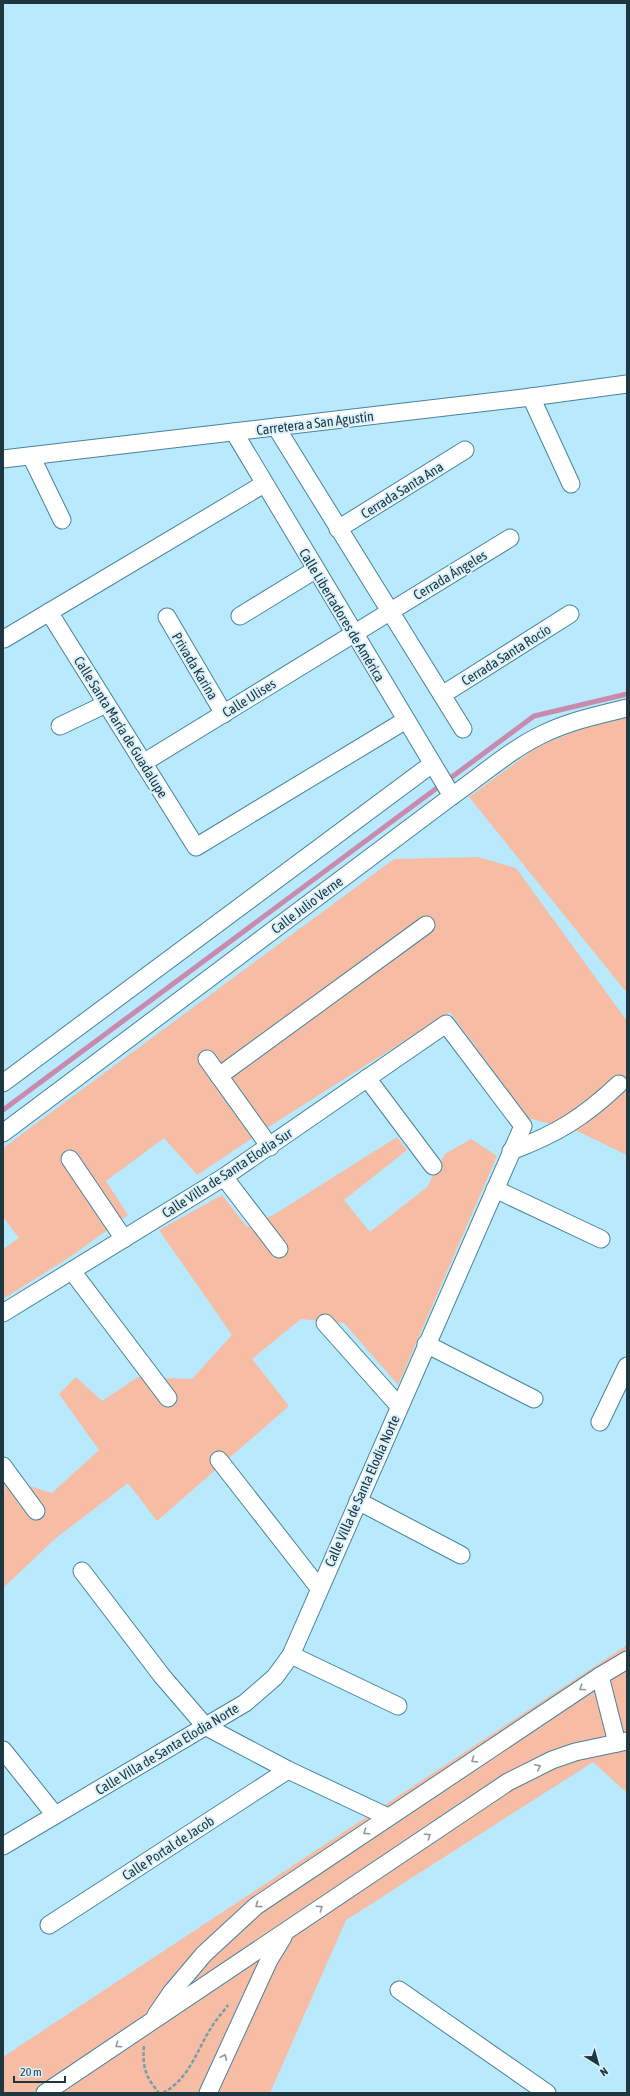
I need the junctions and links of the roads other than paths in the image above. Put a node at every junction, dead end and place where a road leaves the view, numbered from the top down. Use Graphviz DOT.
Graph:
graph roads {
  1 [pos="627,384"];
  2 [pos="531,397"];
  3 [pos="276,427"];
  4 [pos="234,432"];
  5 [pos="465,450"];
  6 [pos="31,456"];
  7 [pos="3,460"];
  8 [pos="264,484"];
  9 [pos="571,484"];
  10 [pos="62,520"];
  11 [pos="338,529"];
  12 [pos="510,538"];
  13 [pos="315,570"];
  14 [pos="390,611"];
  15 [pos="49,612"];
  16 [pos="570,614"];
  17 [pos="240,616"];
  18 [pos="166,617"];
  19 [pos="354,633"];
  20 [pos="4,639"];
  21 [pos="442,695"];
  22 [pos="106,704"];
  23 [pos="627,708"];
  24 [pos="224,714"];
  25 [pos="406,720"];
  26 [pos="60,726"];
  27 [pos="463,729"];
  28 [pos="143,763"];
  29 [pos="435,770"];
  30 [pos="450,793"];
  31 [pos="426,925"];
  32 [pos="446,1024"];
  33 [pos="207,1059"];
  34 [pos="218,1076"];
  35 [pos="367,1078"];
  36 [pos="3,1082"];
  37 [pos="619,1084"];
  38 [pos="3,1133"];
  39 [pos="270,1147"];
  40 [pos="511,1151"];
  41 [pos="70,1159"];
  42 [pos="433,1166"];
  43 [pos="224,1177"];
  44 [pos="495,1189"];
  45 [pos="124,1239"];
  46 [pos="601,1239"];
  47 [pos="279,1249"];
  48 [pos="72,1270"];
  49 [pos="3,1313"];
  50 [pos="325,1323"];
  51 [pos="426,1344"];
  52 [pos="627,1366"];
  53 [pos="168,1398"];
  54 [pos="534,1399"];
  55 [pos="399,1406"];
  56 [pos="600,1422"];
  57 [pos="219,1460"];
  58 [pos="3,1466"];
  59 [pos="358,1501"];
  60 [pos="36,1511"];
  61 [pos="461,1555"];
  62 [pos="82,1571"];
  63 [pos="319,1588"];
  64 [pos="291,1655"];
  65 [pos="627,1660"];
  66 [pos="600,1676"];
  67 [pos="398,1706"];
  68 [pos="205,1726"];
  69 [pos="622,1742"];
  70 [pos="3,1750"];
  71 [pos="288,1770"];
  72 [pos="55,1815"];
  73 [pos="388,1817"];
  74 [pos="3,1846"];
  75 [pos="49,1925"];
  76 [pos="288,1930"];
  77 [pos="399,1990"];
  78 [pos="150,2023"];
  79 [pos="45,2093"];
  80 [pos="208,2093"];
  81 [pos="547,2093"];
  1 -- 2 [label="street, Carretera a San Agustín"];
  2 -- 3 [label="street, Carretera a San Agustín"];
  2 -- 9 [label="street"];
  3 -- 4 [label="street, Carretera a San Agustín"];
  3 -- 11 [label="street"];
  4 -- 6 [label="street, Carretera a San Agustín"];
  4 -- 8 [label="street, Calle Libertadores de América"];
  5 -- 11 [label="street, Cerrada Santa Ana"];
  6 -- 7 [label="street, Carretera a San Agustín"];
  6 -- 10 [label="street"];
  8 -- 13 [label="street, Calle Libertadores de América"];
  8 -- 15 [label="street"];
  11 -- 14 [label="street"];
  12 -- 14 [label="street, Cerrada Ángeles"];
  13 -- 17 [label="street"];
  13 -- 19 [label="street, Calle Libertadores de América"];
  14 -- 19 [label="street, Cerrada Ángeles"];
  14 -- 21 [label="street"];
  15 -- 20 [label="street"];
  15 -- 22 [label="street, Calle Santa María de Guadalupe"];
  16 -- 21 [label="street, Cerrada Santa Rocío"];
  18 -- 24 [label="street, Privada Karina"];
  19 -- 24 [label="street, Calle Ulises"];
  19 -- 25 [label="street, Calle Libertadores de América"];
  21 -- 27 [label="street"];
  22 -- 26 [label="street"];
  22 -- 28 [label="street, Calle Santa María de Guadalupe"];
  23 -- 30 [label="street, Calle Julio Verne"];
  24 -- 28 [label="street, Calle Ulises"];
  25 -- 28 [label="street, Calle Santa María de Guadalupe"];
  25 -- 29 [label="street, Calle Libertadores de América"];
  29 -- 30 [label="street, Calle Libertadores de América"];
  29 -- 36 [label="street"];
  30 -- 38 [label="street, Calle Julio Verne"];
  31 -- 34 [label="street"];
  32 -- 35 [label="street, Calle Villa de Santa Elodia Sur"];
  32 -- 40 [label="street, Calle Villa de Santa Elodia Norte"];
  33 -- 34 [label="street"];
  34 -- 39 [label="street"];
  35 -- 39 [label="street, Calle Villa de Santa Elodia Sur"];
  35 -- 42 [label="street"];
  37 -- 40 [label="street"];
  39 -- 43 [label="street, Calle Villa de Santa Elodia Sur"];
  40 -- 44 [label="street, Calle Villa de Santa Elodia Norte"];
  41 -- 45 [label="street"];
  43 -- 45 [label="street, Calle Villa de Santa Elodia Sur"];
  43 -- 47 [label="street"];
  44 -- 46 [label="street"];
  44 -- 51 [label="street, Calle Villa de Santa Elodia Norte"];
  45 -- 48 [label="street, Calle Villa de Santa Elodia Sur"];
  48 -- 49 [label="street, Calle Villa de Santa Elodia Sur"];
  48 -- 53 [label="street"];
  50 -- 55 [label="street"];
  51 -- 54 [label="street"];
  51 -- 55 [label="street, Calle Villa de Santa Elodia Norte"];
  52 -- 56 [label="street"];
  55 -- 59 [label="street, Calle Villa de Santa Elodia Norte"];
  57 -- 63 [label="street"];
  58 -- 60 [label="street"];
  59 -- 61 [label="street"];
  59 -- 63 [label="street, Calle Villa de Santa Elodia Norte"];
  62 -- 68 [label="street"];
  63 -- 64 [label="street, Calle Villa de Santa Elodia Norte"];
  64 -- 67 [label="street"];
  64 -- 68 [label="street, Calle Villa de Santa Elodia Norte"];
  65 -- 66 [label="street"];
  66 -- 69 [label="street"];
  66 -- 73 [label="street, one-way"];
  68 -- 71 [label="street"];
  68 -- 72 [label="street, Calle Villa de Santa Elodia Norte"];
  76 -- 69 [label="street, one-way"];
  70 -- 72 [label="street"];
  71 -- 73 [label="street"];
  71 -- 75 [label="street, Calle Portal de Jacob"];
  72 -- 74 [label="street, Calle Villa de Santa Elodia Norte"];
  73 -- 78 [label="street, one-way"];
  76 -- 78 [label="street"];
  80 -- 76 [label="street, one-way"];
  77 -- 81 [label="street"];
  78 -- 79 [label="street, one-way"];
}
